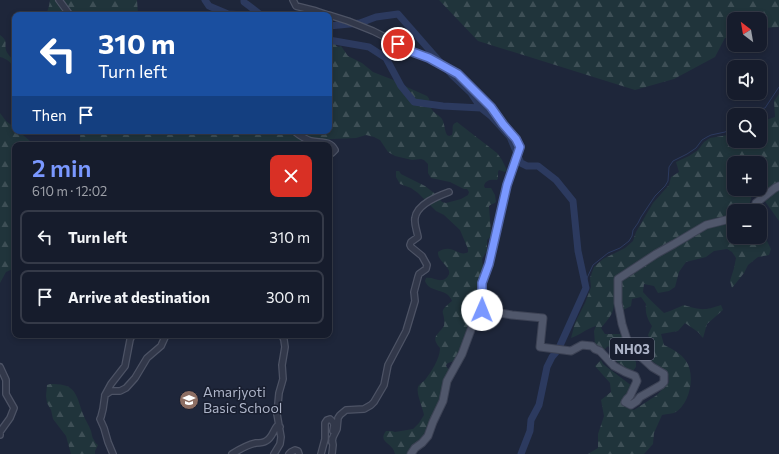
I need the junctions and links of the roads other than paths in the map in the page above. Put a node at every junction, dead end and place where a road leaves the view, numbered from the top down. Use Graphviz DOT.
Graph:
graph roads {
  1 [pos="59,0"];
  2 [pos="293,0"];
  3 [pos="68,12"];
  4 [pos="318,12"];
  5 [pos="332,16"];
  6 [pos="299,134"];
  7 [pos="321,142"];
  8 [pos="779,186"];
  9 [pos="449,192"];
  10 [pos="756,204"];
  11 [pos="727,219"];
  12 [pos="482,310"];
  13 [pos="131,338"];
  14 [pos="165,338"];
  15 [pos="283,338"];
  16 [pos="0,367"];
  17 [pos="105,395"];
  18 [pos="280,428"];
  19 [pos="0,435"];
  20 [pos="332,442"];
  21 [pos="113,454"];
  22 [pos="232,454"];
  23 [pos="274,454"];
  24 [pos="290,454"];
  25 [pos="299,454"];
  26 [pos="321,454"];
  27 [pos="332,454"];
  28 [pos="410,454"];
  1 -- 3 [label="street"];
  2 -- 4 [label="street"];
  5 -- 12 [label="street"];
  6 -- 7 [label="street"];
  8 -- 10 [label="main road"];
  9 -- 20 [label="street"];
  11 -- 12 [label="main road, NH03"];
  12 -- 28 [label="main road"];
  13 -- 17 [label="street"];
  14 -- 17 [label="street"];
  15 -- 18 [label="street"];
  16 -- 19 [label="street"];
  17 -- 21 [label="street"];
  18 -- 22 [label="street"];
  18 -- 23 [label="street"];
  20 -- 26 [label="street"];
  20 -- 27 [label="street"];
  24 -- 25 [label="street"];
}
